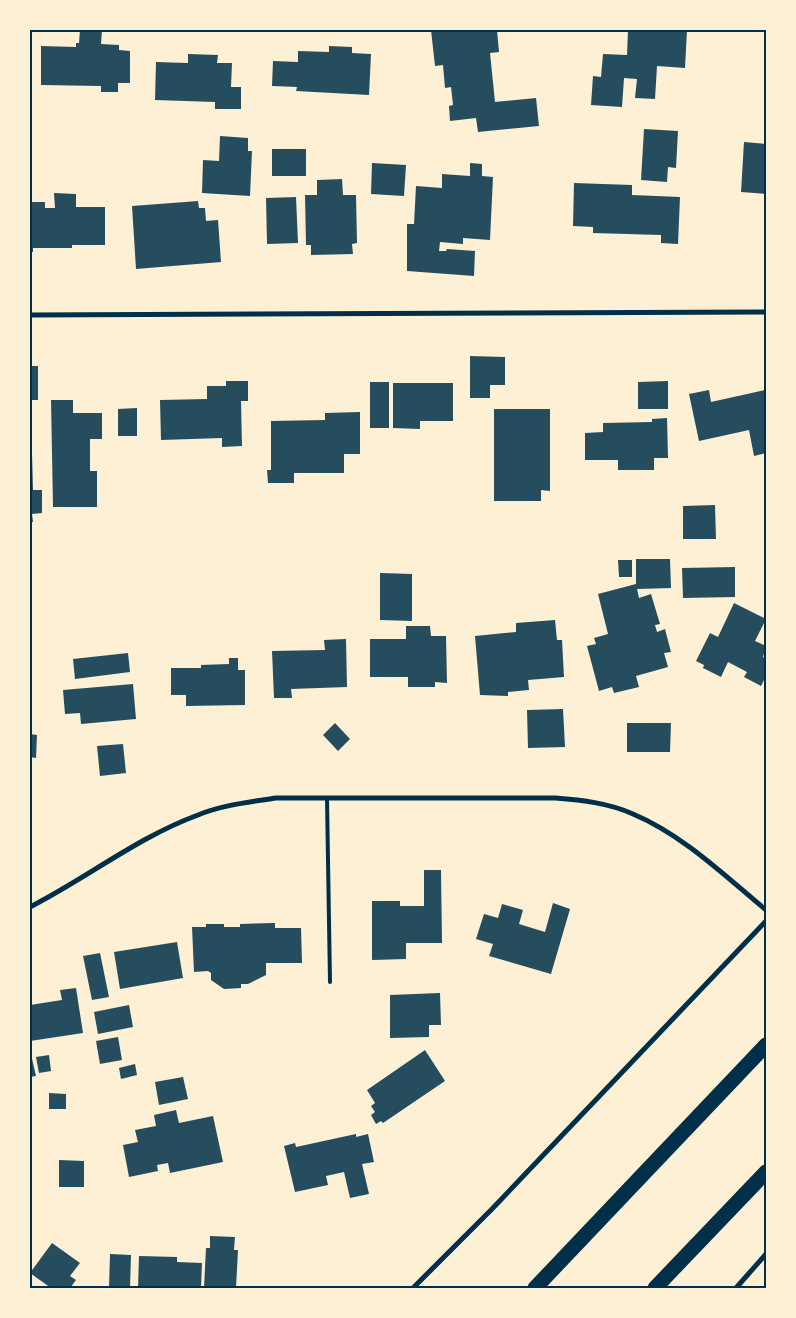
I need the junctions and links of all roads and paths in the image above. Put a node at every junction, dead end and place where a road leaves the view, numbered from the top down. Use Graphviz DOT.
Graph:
graph roads {
  1 [pos="766,312"];
  2 [pos="30,315"];
  3 [pos="327,799"];
  4 [pos="30,907"];
  5 [pos="766,910"];
  6 [pos="766,921"];
  7 [pos="330,982"];
  8 [pos="766,1044"];
  9 [pos="766,1172"];
  10 [pos="766,1254"];
  11 [pos="676,1267"];
  12 [pos="413,1288"];
  13 [pos="535,1288"];
  14 [pos="655,1288"];
  15 [pos="660,1288"];
  16 [pos="736,1288"];
  1 -- 2 [label="street"];
  3 -- 4 [label="street"];
  3 -- 5 [label="street"];
  3 -- 7 [label="lane"];
  6 -- 12 [label="street"];
  8 -- 13 [label="highway"];
  9 -- 11 [label="highway"];
  10 -- 16 [label="street"];
  11 -- 14 [label="highway"];
  11 -- 15 [label="highway"];
}
